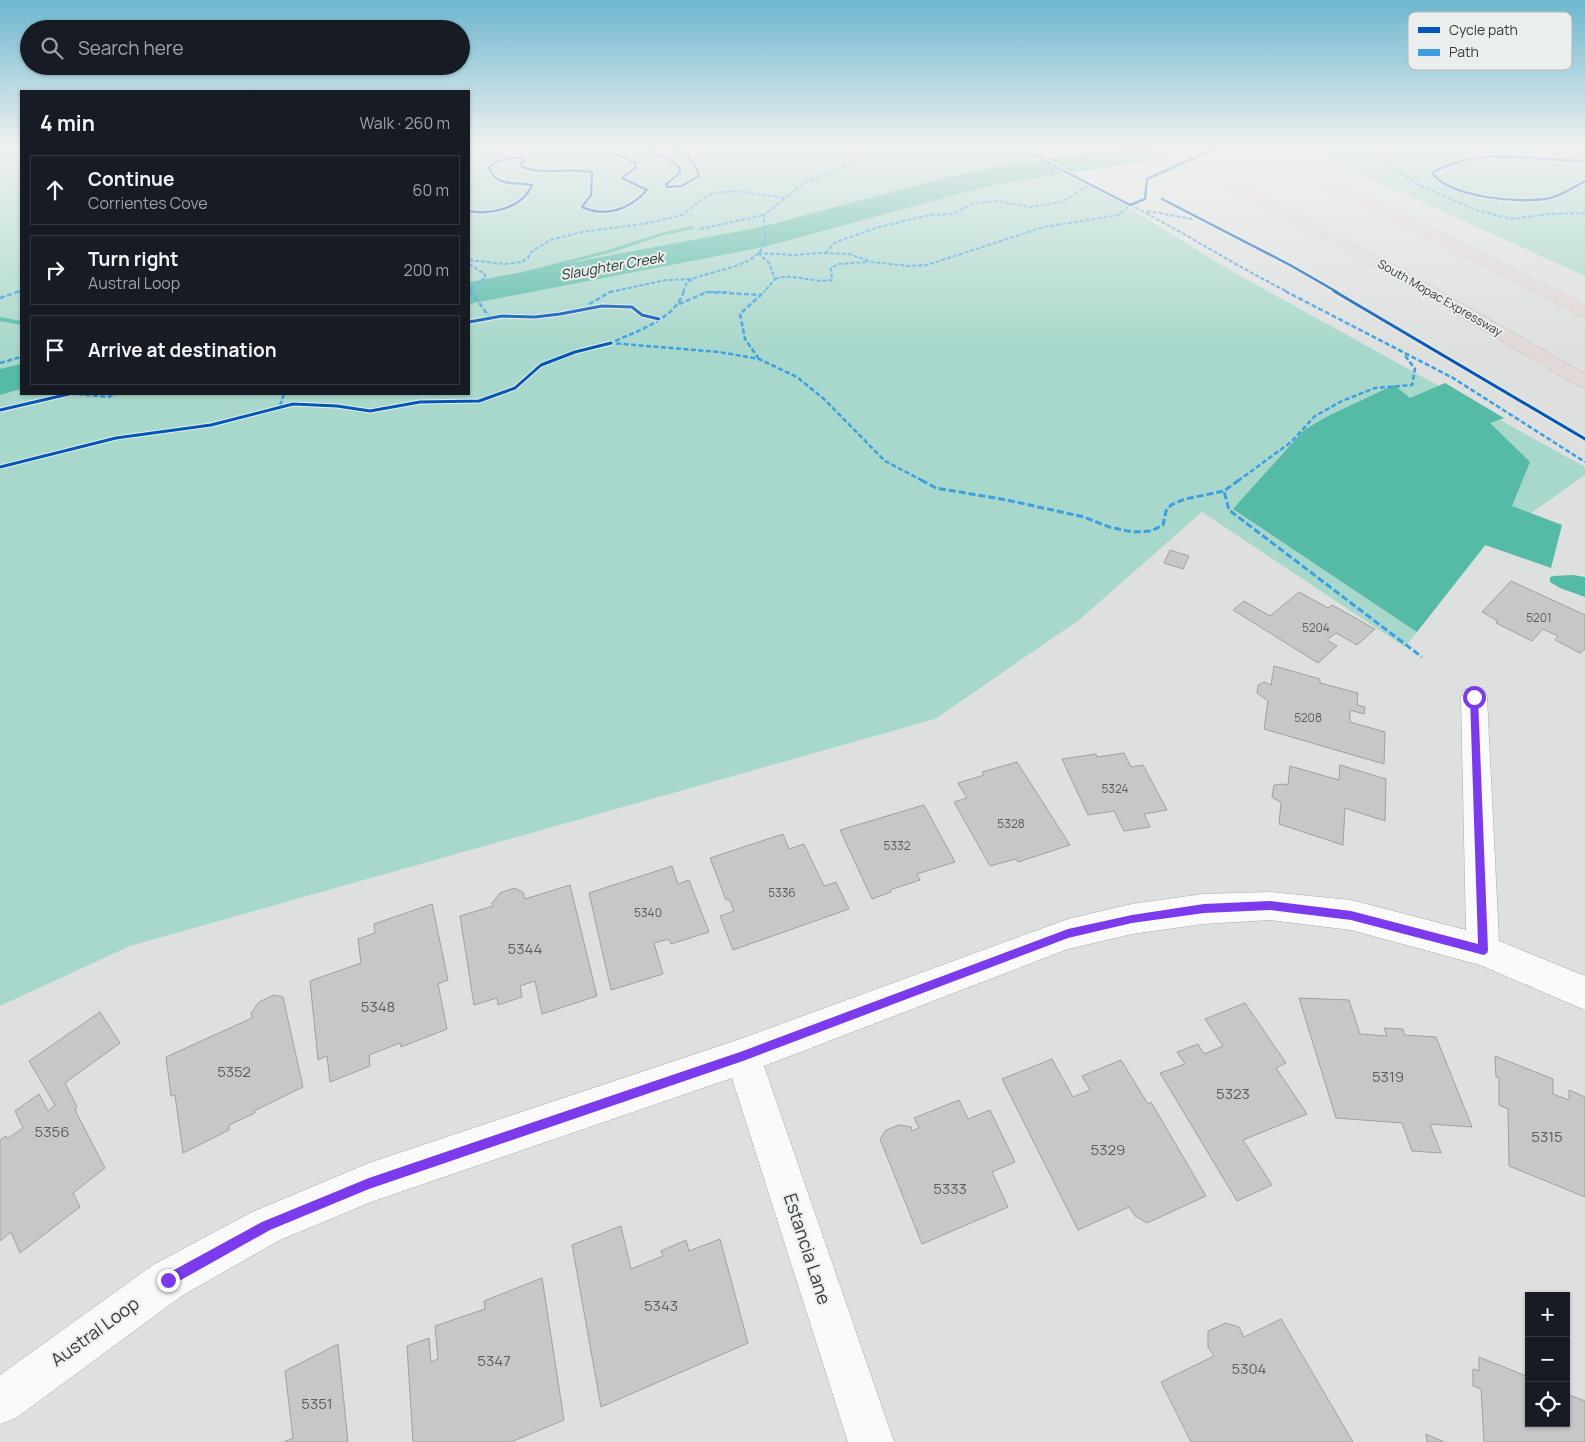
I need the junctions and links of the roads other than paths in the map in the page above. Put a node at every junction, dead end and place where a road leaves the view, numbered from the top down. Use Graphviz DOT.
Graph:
graph roads {
  1 [pos="1288,213"];
  2 [pos="1389,213"];
  3 [pos="1585,313"];
  4 [pos="1585,382"];
  5 [pos="1474,697"];
  6 [pos="1484,950"];
  7 [pos="1585,993"];
  8 [pos="743,1056"];
  9 [pos="0,1402"];
  10 [pos="871,1442"];
  1 -- 4 [label="highway, South Mopac Expressway"];
  2 -- 3 [label="highway"];
  5 -- 6 [label="street"];
  6 -- 7 [label="street, Austral Loop"];
  6 -- 8 [label="street, Austral Loop"];
  8 -- 9 [label="street, Austral Loop"];
  8 -- 10 [label="street, Estancia Lane"];
}
